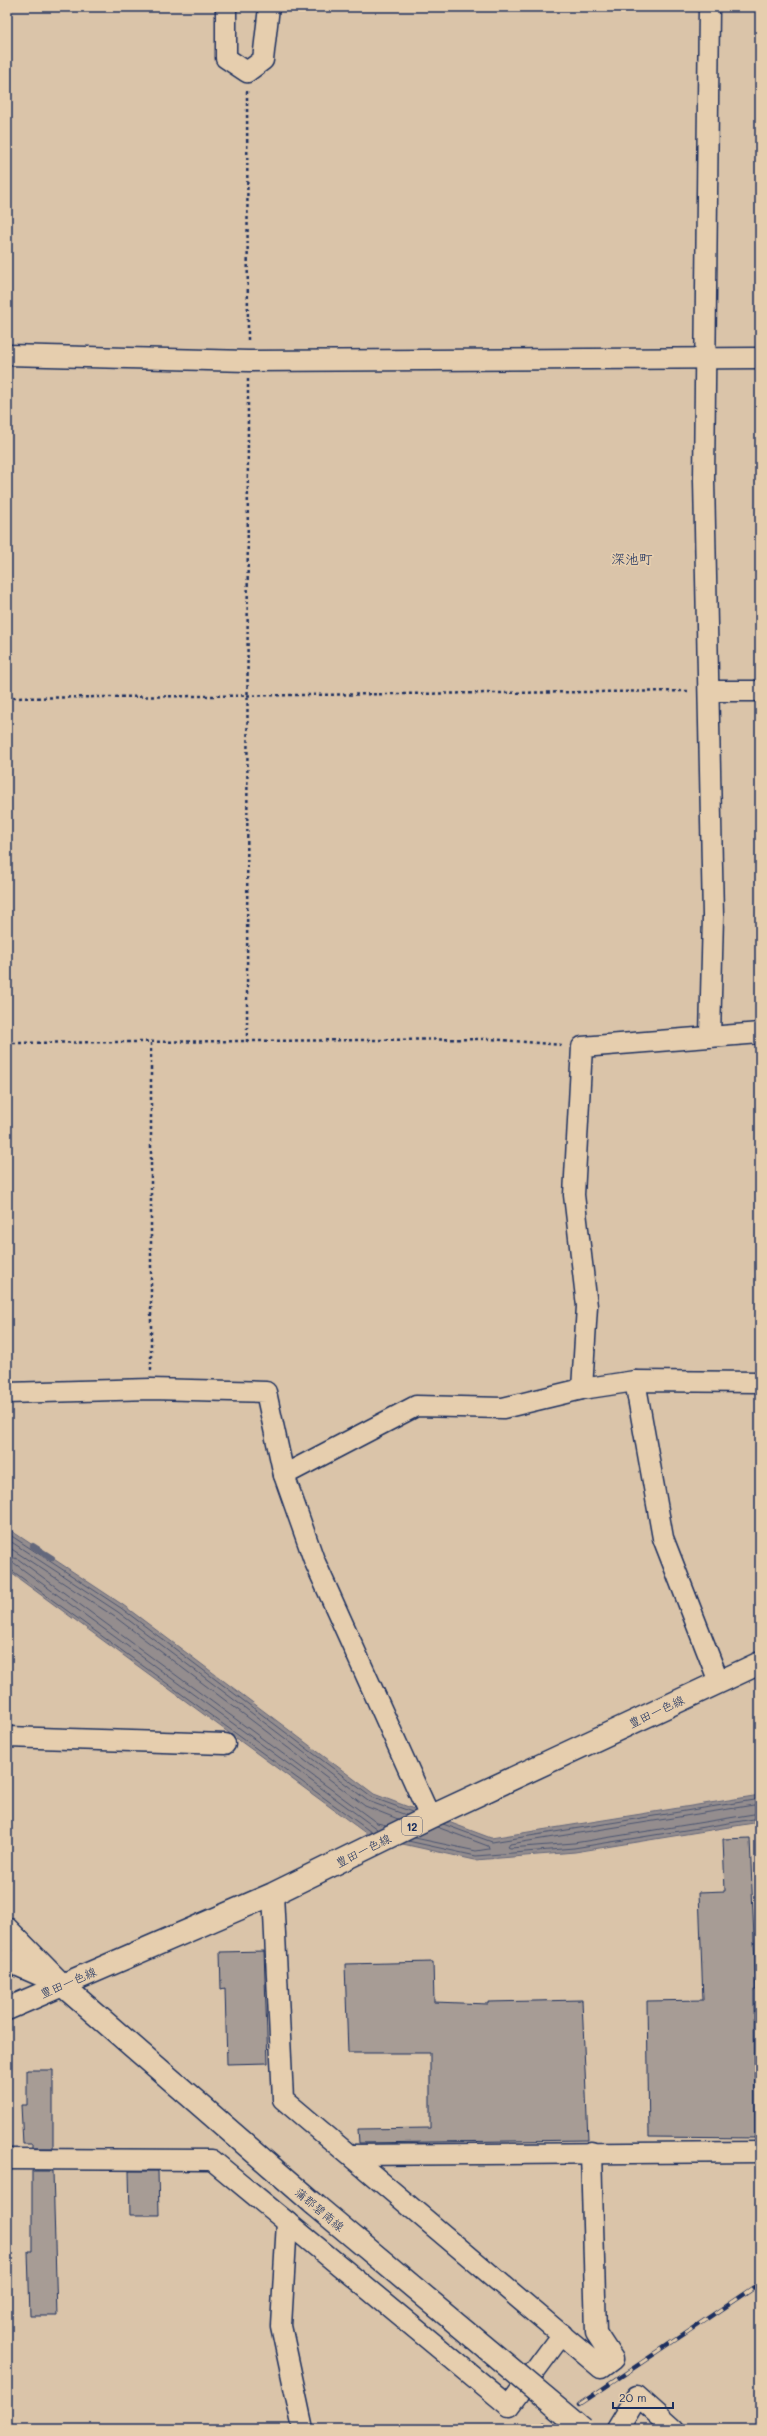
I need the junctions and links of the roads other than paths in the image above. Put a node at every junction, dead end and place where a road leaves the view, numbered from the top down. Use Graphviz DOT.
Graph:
graph roads {
  1 [pos="226,7"];
  2 [pos="269,7"];
  3 [pos="709,7"];
  4 [pos="7,355"];
  5 [pos="760,358"];
  6 [pos="706,359"];
  7 [pos="709,691"];
  8 [pos="760,692"];
  9 [pos="760,1033"];
  10 [pos="710,1036"];
  11 [pos="635,1381"];
  12 [pos="760,1382"];
  13 [pos="582,1389"];
  14 [pos="7,1393"];
  15 [pos="284,1476"];
  16 [pos="760,1664"];
  17 [pos="719,1682"];
  18 [pos="7,1737"];
  19 [pos="225,1744"];
  20 [pos="430,1817"];
  21 [pos="273,1894"];
  22 [pos="7,1929"];
  23 [pos="7,1960"];
  24 [pos="61,1984"];
  25 [pos="7,2009"];
  26 [pos="591,2152"];
  27 [pos="760,2152"];
  28 [pos="350,2155"];
  29 [pos="7,2159"];
  30 [pos="287,2222"];
  31 [pos="562,2334"];
  32 [pos="303,2429"];
  33 [pos="583,2429"];
  34 [pos="617,2429"];
  35 [pos="674,2429"];
  1 -- 2 [label="street"];
  3 -- 6 [label="street"];
  4 -- 6 [label="street"];
  5 -- 6 [label="street"];
  6 -- 7 [label="street"];
  7 -- 8 [label="street"];
  7 -- 10 [label="street"];
  9 -- 10 [label="street"];
  10 -- 13 [label="street"];
  11 -- 12 [label="street"];
  11 -- 13 [label="street"];
  11 -- 17 [label="street"];
  13 -- 15 [label="street"];
  14 -- 15 [label="street"];
  15 -- 20 [label="street"];
  16 -- 17 [label="main road, 豊田一色線 / 12"];
  17 -- 20 [label="main road, 豊田一色線 / 12"];
  18 -- 19 [label="street"];
  20 -- 21 [label="main road, 豊田一色線 / 12"];
  21 -- 24 [label="main road, 豊田一色線 / 12"];
  21 -- 28 [label="street"];
  22 -- 24 [label="main road, 蒲郡碧南線"];
  23 -- 24 [label="main road, 蒲郡碧南線"];
  24 -- 25 [label="main road, 豊田一色線 / 12"];
  24 -- 33 [label="main road, 蒲郡碧南線, bridge"];
  26 -- 27 [label="street"];
  26 -- 28 [label="street"];
  26 -- 31 [label="street"];
  28 -- 31 [label="street"];
  29 -- 30 [label="street"];
  30 -- 31 [label="street"];
  30 -- 32 [label="street"];
  34 -- 35 [label="street"];
}
